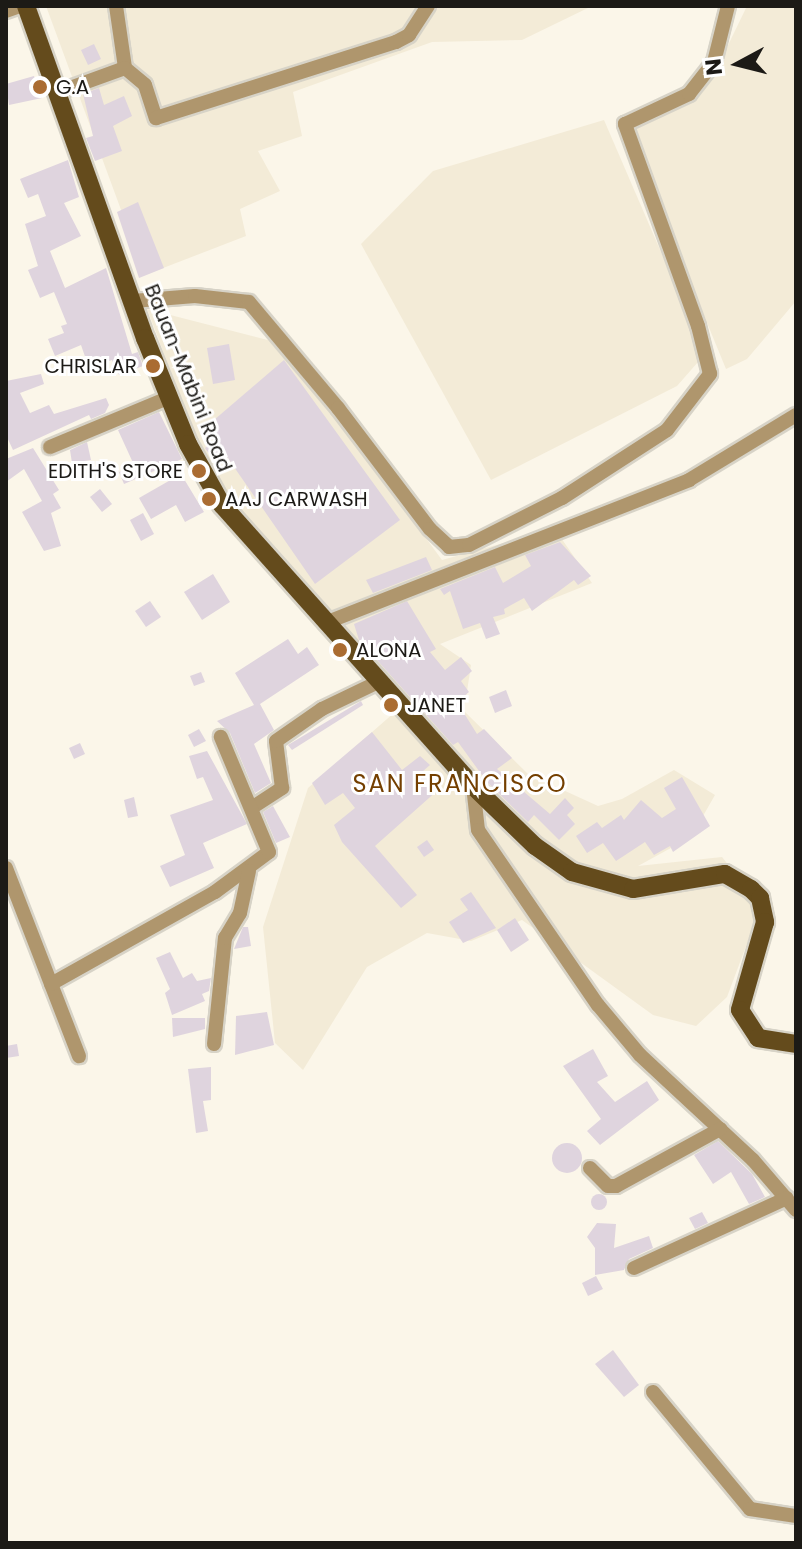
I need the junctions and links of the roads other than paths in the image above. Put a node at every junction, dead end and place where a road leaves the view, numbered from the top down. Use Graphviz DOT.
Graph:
graph roads {
  1 [pos="23,6"];
  2 [pos="116,6"];
  3 [pos="428,6"];
  4 [pos="728,6"];
  5 [pos="6,11"];
  6 [pos="125,68"];
  7 [pos="56,93"];
  8 [pos="133,301"];
  9 [pos="168,398"];
  10 [pos="796,415"];
  11 [pos="50,447"];
  12 [pos="325,623"];
  13 [pos="376,683"];
  14 [pos="221,737"];
  15 [pos="473,786"];
  16 [pos="253,807"];
  17 [pos="6,868"];
  18 [pos="249,870"];
  19 [pos="20,904"];
  20 [pos="6,914"];
  21 [pos="51,984"];
  22 [pos="214,1044"];
  23 [pos="796,1044"];
  24 [pos="79,1056"];
  25 [pos="720,1129"];
  26 [pos="590,1168"];
  27 [pos="791,1204"];
  28 [pos="634,1268"];
  29 [pos="653,1392"];
  30 [pos="796,1516"];
  1 -- 5 [label="street"];
  1 -- 7 [label="main road, Bauan-Mabini Road"];
  2 -- 6 [label="street"];
  3 -- 6 [label="street"];
  4 -- 8 [label="street"];
  6 -- 7 [label="street"];
  7 -- 8 [label="main road, Bauan-Mabini Road"];
  8 -- 9 [label="main road, Bauan-Mabini Road"];
  9 -- 11 [label="street"];
  9 -- 12 [label="main road, Bauan-Mabini Road"];
  10 -- 12 [label="street"];
  12 -- 13 [label="main road, Bauan-Mabini Road"];
  13 -- 15 [label="main road, Bauan-Mabini Road"];
  13 -- 16 [label="street"];
  14 -- 16 [label="street"];
  15 -- 23 [label="main road, Bauan-Mabini Road"];
  15 -- 25 [label="street"];
  16 -- 18 [label="street"];
  17 -- 19 [label="street"];
  18 -- 21 [label="street"];
  18 -- 22 [label="street"];
  19 -- 20 [label="street"];
  19 -- 21 [label="street"];
  21 -- 24 [label="street"];
  25 -- 26 [label="street"];
  25 -- 27 [label="street"];
  27 -- 28 [label="street"];
  29 -- 30 [label="street"];
}
